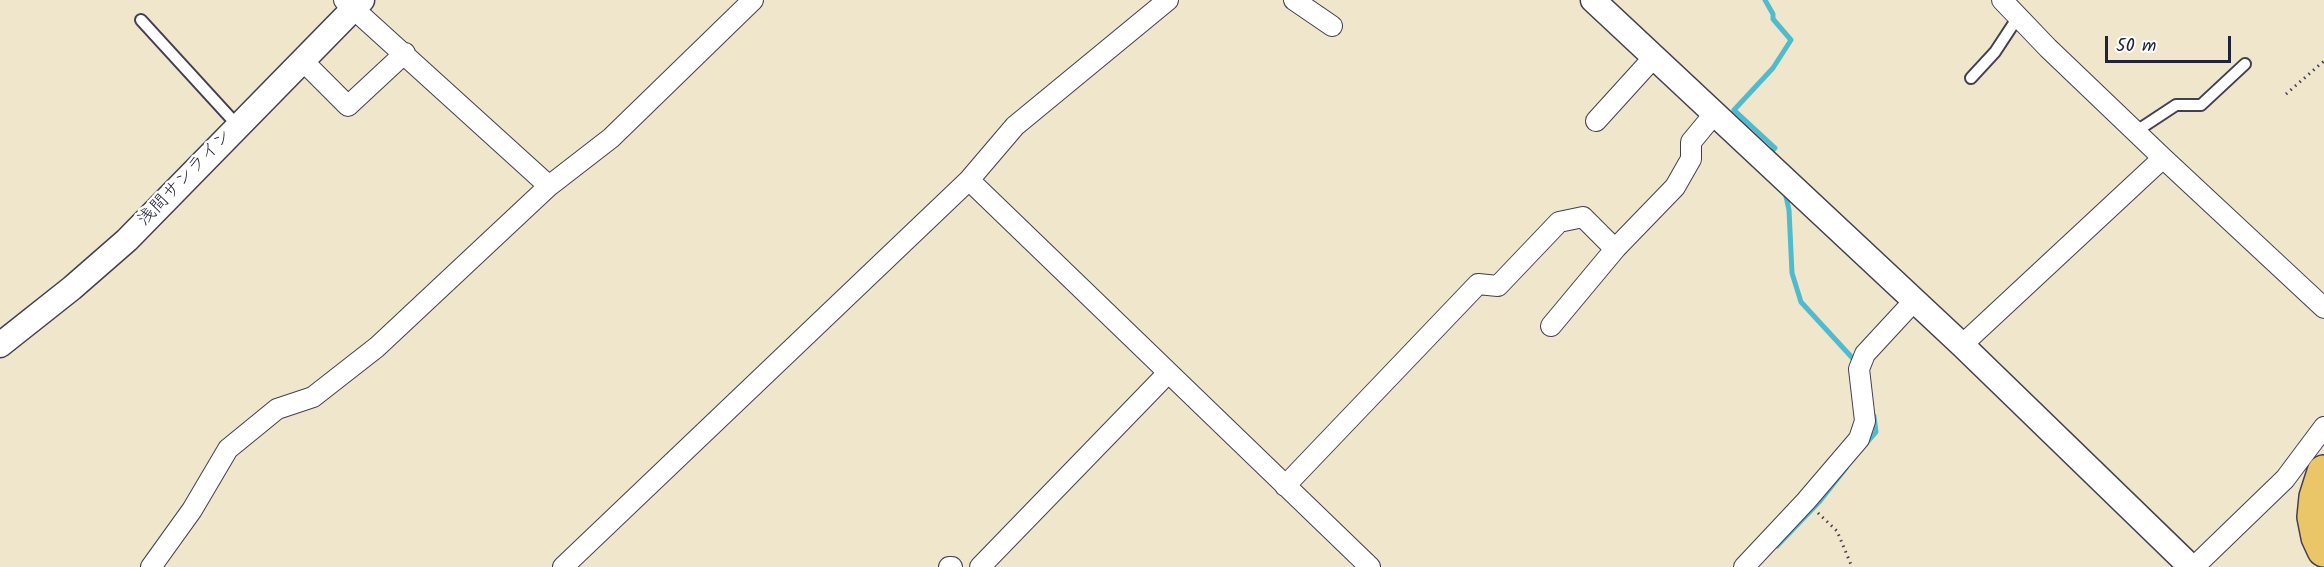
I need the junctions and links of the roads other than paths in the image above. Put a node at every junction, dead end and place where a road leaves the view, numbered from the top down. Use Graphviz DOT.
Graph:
graph roads {
  1 [pos="753,0"];
  2 [pos="1168,0"];
  3 [pos="1294,0"];
  4 [pos="1593,0"];
  5 [pos="2002,0"];
  6 [pos="353,3"];
  7 [pos="2018,16"];
  8 [pos="141,20"];
  9 [pos="1332,26"];
  10 [pos="405,53"];
  11 [pos="1655,56"];
  12 [pos="302,60"];
  13 [pos="2245,64"];
  14 [pos="1971,78"];
  15 [pos="1715,112"];
  16 [pos="1596,121"];
  17 [pos="238,126"];
  18 [pos="2135,132"];
  19 [pos="2163,158"];
  20 [pos="969,180"];
  21 [pos="549,186"];
  22 [pos="1616,248"];
  23 [pos="1914,301"];
  24 [pos="2324,308"];
  25 [pos="1551,326"];
  26 [pos="0,345"];
  27 [pos="1962,345"];
  28 [pos="1168,373"];
  29 [pos="2324,427"];
  30 [pos="2324,472"];
  31 [pos="1285,486"];
  32 [pos="2324,550"];
  33 [pos="151,567"];
  34 [pos="563,567"];
  35 [pos="980,567"];
  36 [pos="1370,567"];
  37 [pos="1744,567"];
  38 [pos="2193,567"];
  1 -- 21 [label="street"];
  2 -- 20 [label="street"];
  3 -- 9 [label="street"];
  4 -- 11 [label="street"];
  5 -- 7 [label="street"];
  6 -- 10 [label="street"];
  6 -- 12 [label="street, 浅間サンライン"];
  7 -- 14 [label="lane"];
  7 -- 18 [label="street"];
  8 -- 17 [label="lane"];
  10 -- 12 [label="street"];
  10 -- 21 [label="street"];
  11 -- 15 [label="street"];
  11 -- 16 [label="street"];
  12 -- 17 [label="street, 浅間サンライン"];
  13 -- 18 [label="lane"];
  15 -- 22 [label="street"];
  15 -- 23 [label="street"];
  17 -- 26 [label="street, 浅間サンライン"];
  18 -- 19 [label="street"];
  19 -- 24 [label="street"];
  19 -- 27 [label="street"];
  20 -- 28 [label="street"];
  20 -- 34 [label="street"];
  21 -- 33 [label="street"];
  22 -- 25 [label="street"];
  22 -- 31 [label="street"];
  23 -- 27 [label="street"];
  23 -- 37 [label="street"];
  27 -- 38 [label="street"];
  28 -- 31 [label="street"];
  28 -- 35 [label="street"];
  29 -- 38 [label="street"];
  30 -- 32 [label="highway"];
  31 -- 36 [label="street"];
}
